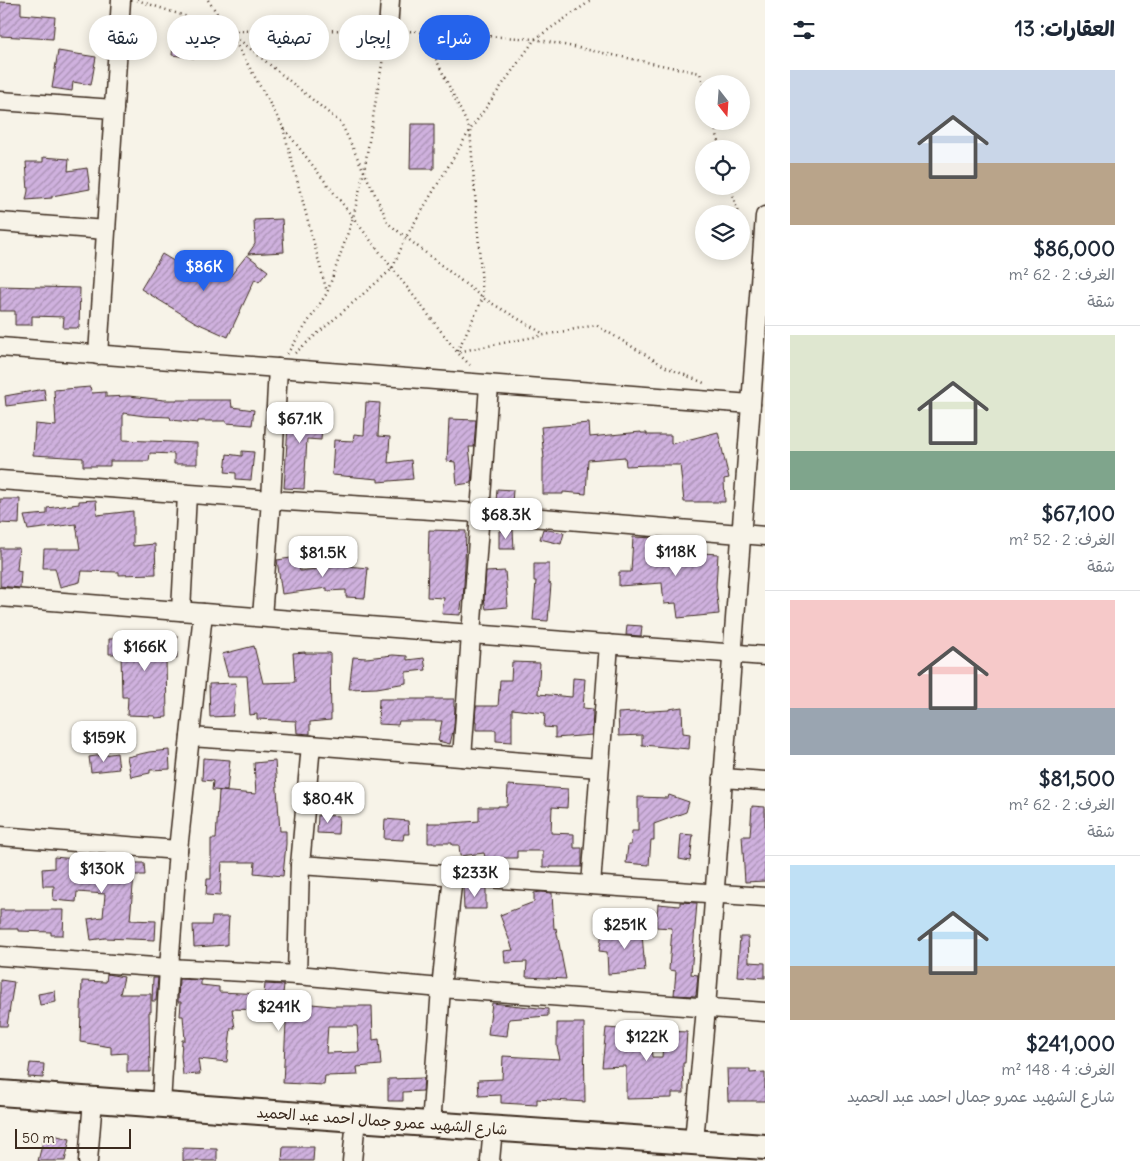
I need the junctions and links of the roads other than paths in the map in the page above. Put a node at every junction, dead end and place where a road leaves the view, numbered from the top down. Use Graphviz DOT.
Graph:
graph roads {
  1 [pos="121,0"];
  2 [pos="390,0"];
  3 [pos="389,15"];
  4 [pos="0,101"];
  5 [pos="114,109"];
  6 [pos="765,216"];
  7 [pos="0,222"];
  8 [pos="106,230"];
  9 [pos="762,292"];
  10 [pos="0,347"];
  11 [pos="98,355"];
  12 [pos="278,368"];
  13 [pos="488,385"];
  14 [pos="751,404"];
  15 [pos="0,480"];
  16 [pos="186,494"];
  17 [pos="271,500"];
  18 [pos="480,513"];
  19 [pos="741,534"];
  20 [pos="765,536"];
  21 [pos="0,597"];
  22 [pos="181,611"];
  23 [pos="203,613"];
  24 [pos="262,617"];
  25 [pos="471,634"];
  26 [pos="609,644"];
  27 [pos="732,653"];
  28 [pos="765,656"];
  29 [pos="190,737"];
  30 [pos="311,745"];
  31 [pos="462,757"];
  32 [pos="599,768"];
  33 [pos="723,778"];
  34 [pos="765,781"];
  35 [pos="0,836"];
  36 [pos="178,850"];
  37 [pos="300,865"];
  38 [pos="453,876"];
  39 [pos="591,885"];
  40 [pos="715,894"];
  41 [pos="765,897"];
  42 [pos="0,956"];
  43 [pos="169,968"];
  44 [pos="297,975"];
  45 [pos="441,988"];
  46 [pos="706,1008"];
  47 [pos="765,1012"];
  48 [pos="0,1093"];
  49 [pos="93,1100"];
  50 [pos="161,1105"];
  51 [pos="356,1120"];
  52 [pos="431,1125"];
  53 [pos="492,1128"];
  54 [pos="694,1142"];
  55 [pos="759,1151"];
  56 [pos="88,1161"];
  57 [pos="352,1161"];
  58 [pos="490,1161"];
  1 -- 5 [label="street"];
  2 -- 3 [label="street"];
  4 -- 5 [label="street"];
  5 -- 8 [label="street"];
  6 -- 9 [label="street"];
  7 -- 8 [label="street"];
  8 -- 11 [label="street"];
  9 -- 14 [label="street"];
  10 -- 11 [label="street"];
  11 -- 12 [label="street"];
  12 -- 13 [label="street"];
  12 -- 17 [label="street"];
  13 -- 14 [label="street"];
  13 -- 18 [label="street"];
  14 -- 19 [label="street"];
  15 -- 16 [label="street"];
  16 -- 17 [label="street"];
  16 -- 22 [label="street"];
  17 -- 18 [label="street"];
  17 -- 24 [label="street"];
  18 -- 19 [label="street"];
  18 -- 25 [label="street"];
  19 -- 20 [label="street"];
  19 -- 27 [label="street"];
  21 -- 22 [label="street"];
  22 -- 23 [label="street"];
  23 -- 24 [label="street"];
  23 -- 29 [label="street"];
  24 -- 25 [label="street"];
  25 -- 26 [label="street"];
  25 -- 31 [label="street"];
  26 -- 27 [label="street"];
  26 -- 32 [label="street"];
  27 -- 28 [label="street"];
  27 -- 33 [label="street"];
  29 -- 30 [label="street"];
  29 -- 36 [label="street"];
  30 -- 31 [label="street"];
  30 -- 37 [label="street"];
  31 -- 32 [label="street"];
  32 -- 39 [label="street"];
  33 -- 34 [label="street"];
  33 -- 40 [label="street"];
  35 -- 36 [label="street"];
  36 -- 43 [label="street"];
  37 -- 38 [label="street"];
  37 -- 44 [label="street"];
  38 -- 39 [label="street"];
  38 -- 45 [label="street"];
  39 -- 40 [label="street"];
  40 -- 41 [label="street"];
  40 -- 46 [label="street"];
  42 -- 43 [label="street"];
  43 -- 44 [label="street"];
  43 -- 50 [label="street"];
  44 -- 45 [label="street"];
  45 -- 46 [label="street"];
  45 -- 52 [label="street"];
  46 -- 47 [label="street"];
  46 -- 54 [label="street"];
  48 -- 49 [label="street, شارع الشهيد عمرو جمال احمد عبد الحميد"];
  49 -- 50 [label="street, شارع الشهيد عمرو جمال احمد عبد الحميد"];
  49 -- 56 [label="street"];
  50 -- 51 [label="street, شارع الشهيد عمرو جمال احمد عبد الحميد"];
  51 -- 52 [label="street, شارع الشهيد عمرو جمال احمد عبد الحميد"];
  51 -- 57 [label="street"];
  52 -- 53 [label="street, شارع الشهيد عمرو جمال احمد عبد الحميد"];
  53 -- 54 [label="street, شارع الشهيد عمرو جمال احمد عبد الحميد"];
  53 -- 58 [label="street"];
  54 -- 55 [label="street, شارع الشهيد عمرو جمال احمد عبد الحميد"];
}
